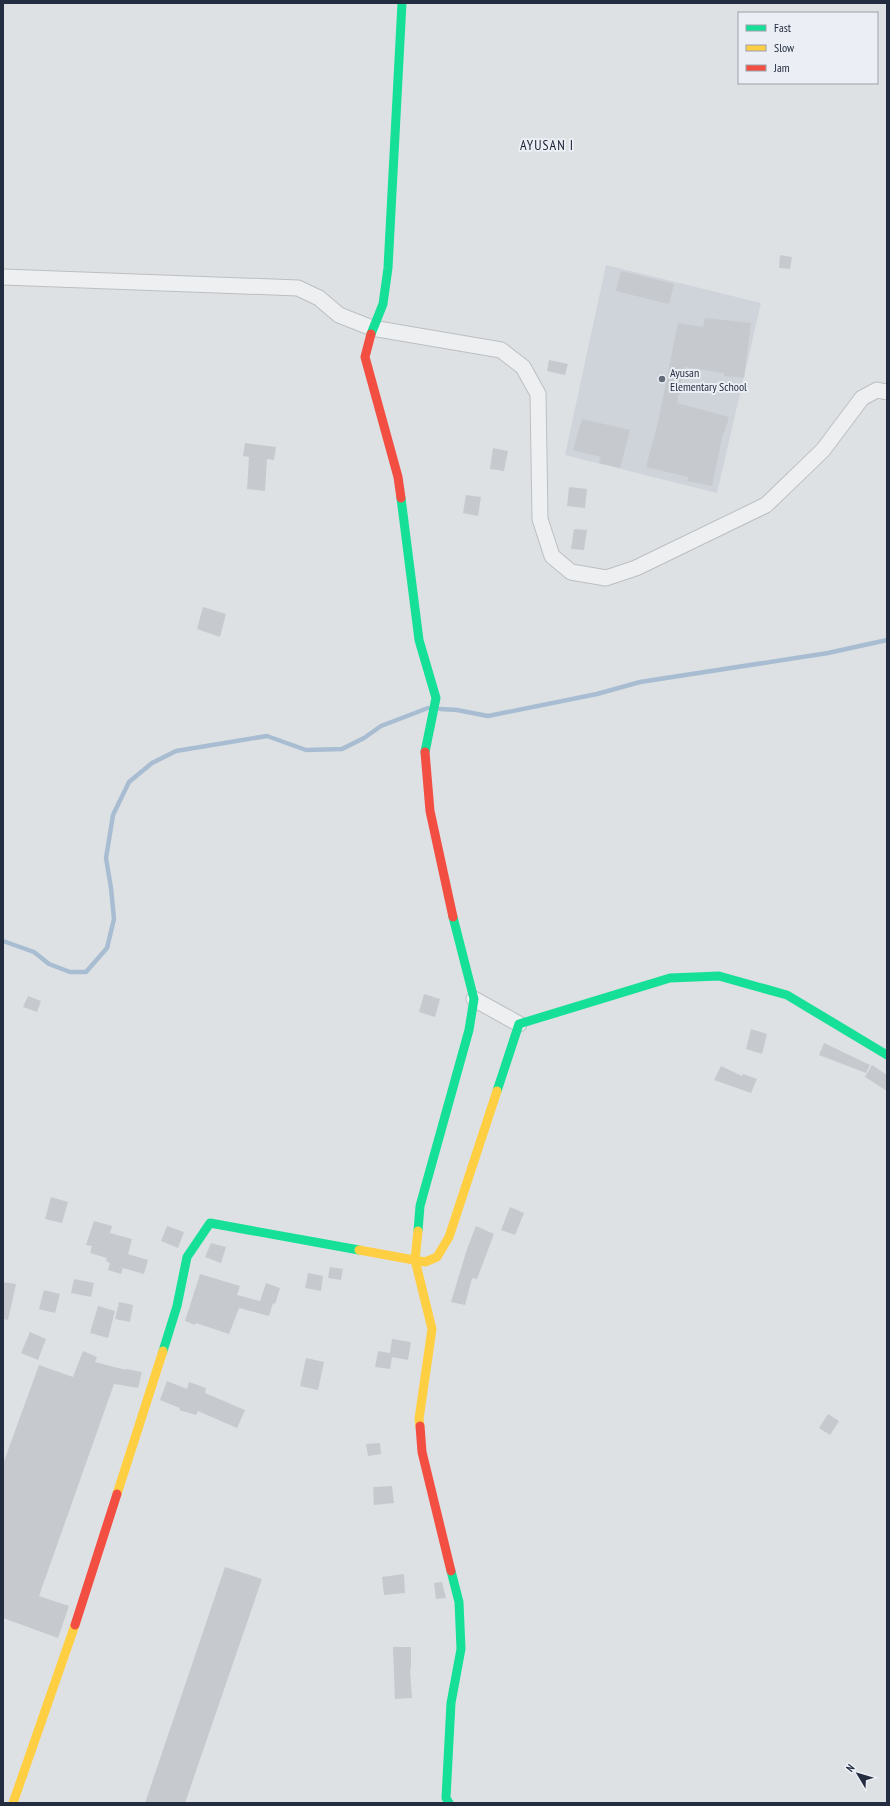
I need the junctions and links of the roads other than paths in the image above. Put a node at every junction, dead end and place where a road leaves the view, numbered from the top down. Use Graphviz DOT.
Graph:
graph roads {
  1 [pos="402,3"];
  2 [pos="3,277"];
  3 [pos="372,328"];
  4 [pos="887,392"];
  5 [pos="474,999"];
  6 [pos="519,1024"];
  7 [pos="887,1055"];
  8 [pos="415,1260"];
  9 [pos="13,1803"];
  10 [pos="449,1803"];
  1 -- 3 [label="street"];
  2 -- 3 [label="street"];
  3 -- 4 [label="street"];
  3 -- 5 [label="street"];
  5 -- 6 [label="street"];
  5 -- 8 [label="street"];
  6 -- 7 [label="street"];
  6 -- 8 [label="street"];
  8 -- 9 [label="street"];
  8 -- 10 [label="street"];
}
